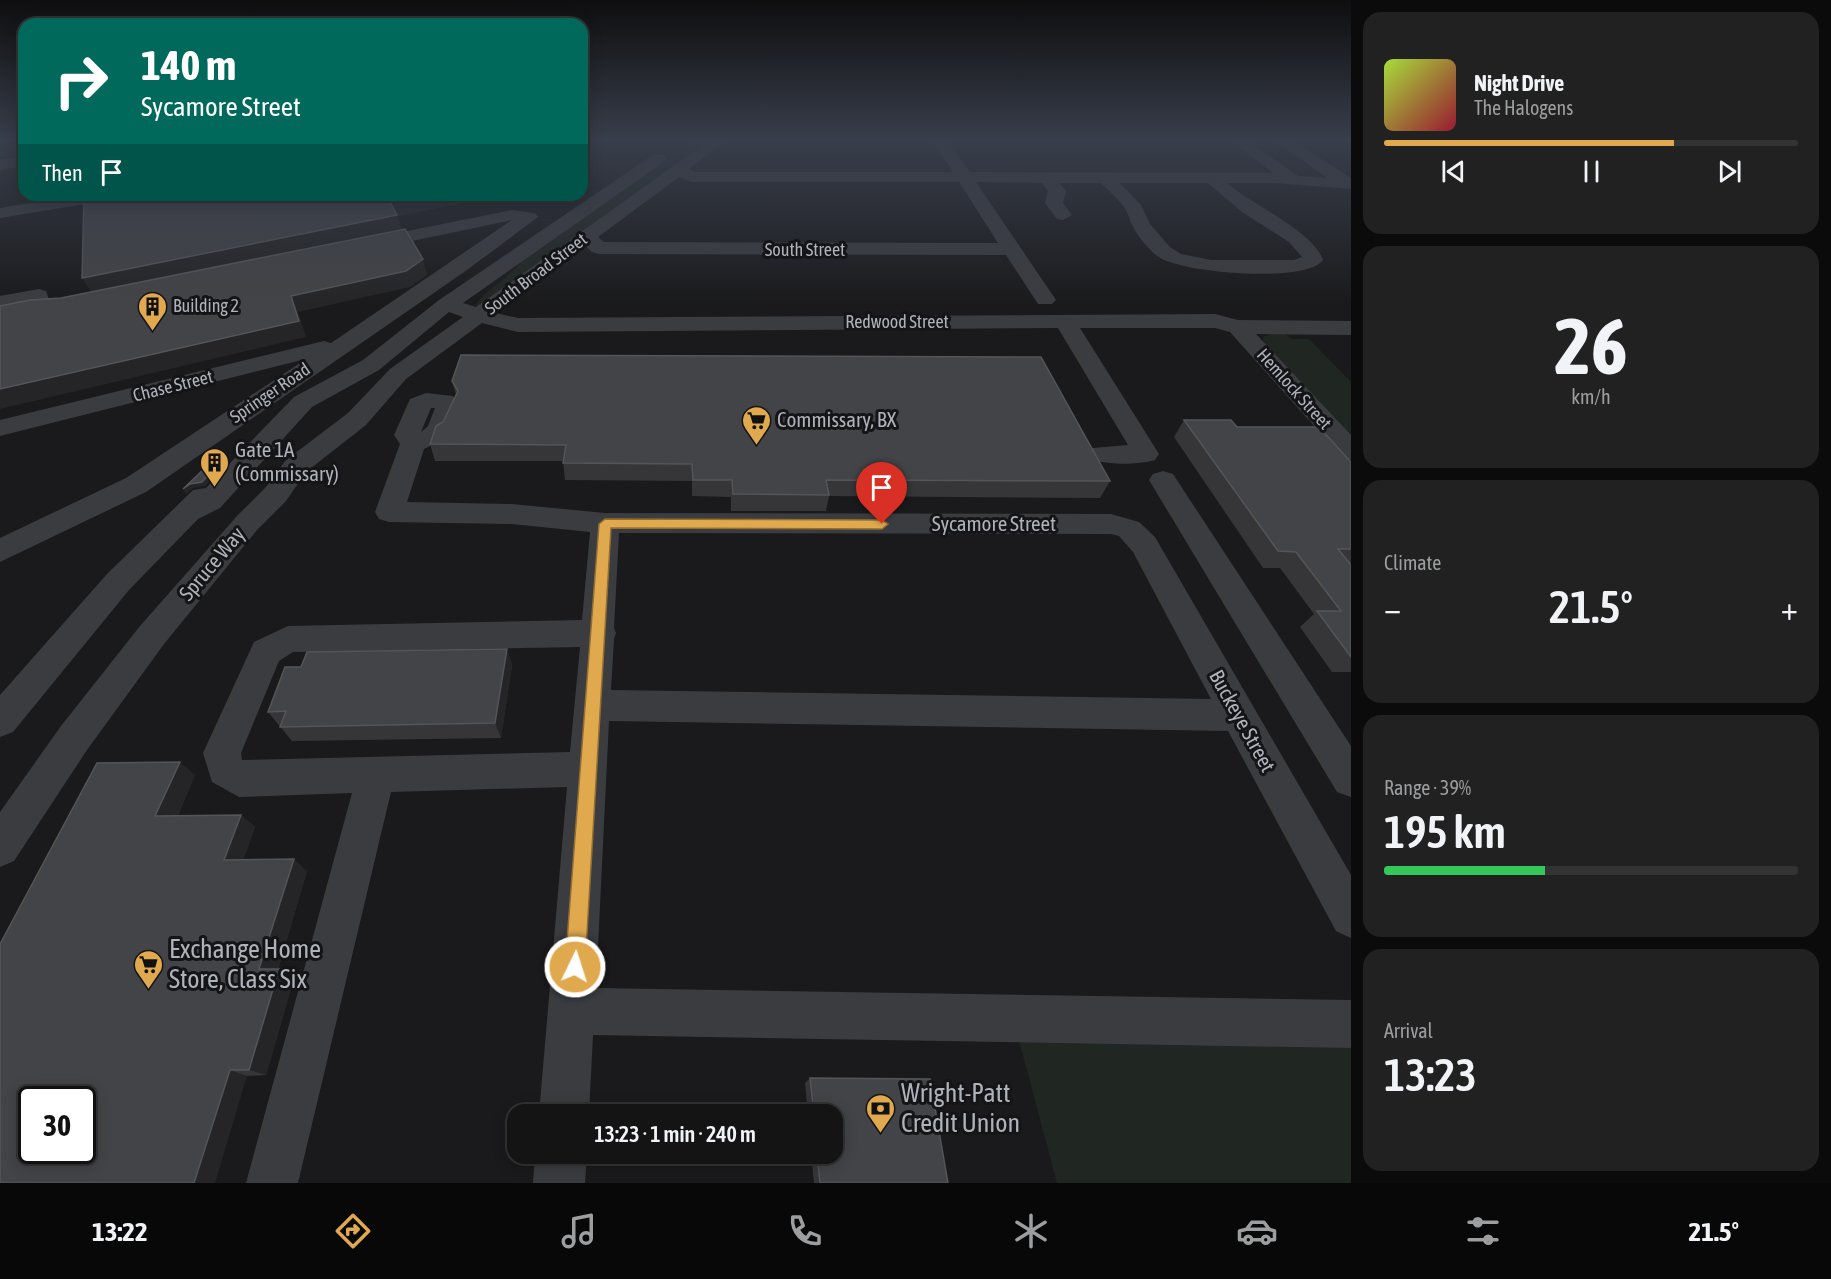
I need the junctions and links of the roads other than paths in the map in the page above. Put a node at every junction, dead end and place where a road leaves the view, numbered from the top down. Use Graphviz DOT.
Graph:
graph roads {
  1 [pos="604,195"];
  2 [pos="655,195"];
  3 [pos="976,195"];
  4 [pos="1056,195"];
  5 [pos="1122,195"];
  6 [pos="1233,195"];
  7 [pos="73,201"];
  8 [pos="0,213"];
  9 [pos="1063,215"];
  10 [pos="593,242"];
  11 [pos="349,248"];
  12 [pos="1012,249"];
  13 [pos="1045,300"];
  14 [pos="94,301"];
  15 [pos="0,302"];
  16 [pos="440,308"];
  17 [pos="474,320"];
  18 [pos="1065,321"];
  19 [pos="1238,327"];
  20 [pos="1351,328"];
  21 [pos="345,343"];
  22 [pos="0,428"];
  23 [pos="413,444"];
  24 [pos="1351,451"];
  25 [pos="1102,454"];
  26 [pos="1163,480"];
  27 [pos="188,512"];
  28 [pos="247,523"];
  29 [pos="605,524"];
  30 [pos="1130,529"];
  31 [pos="0,551"];
  32 [pos="600,633"];
  33 [pos="594,705"];
  34 [pos="1239,715"];
  35 [pos="0,721"];
  36 [pos="590,769"];
  37 [pos="376,775"];
  38 [pos="1351,779"];
  39 [pos="0,847"];
  40 [pos="1351,916"];
  41 [pos="572,1011"];
  42 [pos="1351,1024"];
  43 [pos="565,1104"];
  44 [pos="560,1164"];
  45 [pos="272,1183"];
  46 [pos="559,1183"];
  1 -- 16 [label="street, South Broad Street"];
  2 -- 10 [label="street, South Broad Street"];
  3 -- 12 [label="street"];
  4 -- 9 [label="street"];
  5 -- 6 [label="street"];
  7 -- 8 [label="street"];
  10 -- 12 [label="street, South Street"];
  10 -- 17 [label="street, South Broad Street"];
  11 -- 21 [label="street, Springer Road"];
  12 -- 13 [label="street"];
  14 -- 15 [label="street"];
  16 -- 17 [label="street"];
  16 -- 27 [label="street"];
  17 -- 18 [label="street, Redwood Street"];
  17 -- 28 [label="street, Spruce Way"];
  18 -- 19 [label="street, Redwood Street"];
  18 -- 25 [label="street"];
  19 -- 20 [label="street, Redwood Street"];
  19 -- 24 [label="street, Hemlock Street"];
  21 -- 22 [label="street, Chase Street"];
  21 -- 31 [label="street, Springer Road"];
  23 -- 29 [label="street, Sycamore Street"];
  26 -- 38 [label="street"];
  27 -- 28 [label="street"];
  27 -- 35 [label="street"];
  28 -- 39 [label="street, Spruce Way"];
  29 -- 30 [label="street, Sycamore Street"];
  29 -- 32 [label="street"];
  30 -- 34 [label="street, Buckeye Street"];
  32 -- 33 [label="street"];
  32 -- 37 [label="street"];
  33 -- 34 [label="street"];
  33 -- 36 [label="street"];
  34 -- 40 [label="street, Buckeye Street"];
  36 -- 37 [label="street"];
  36 -- 41 [label="street"];
  37 -- 45 [label="street"];
  41 -- 42 [label="street"];
  41 -- 43 [label="street"];
  44 -- 46 [label="street"];
}
